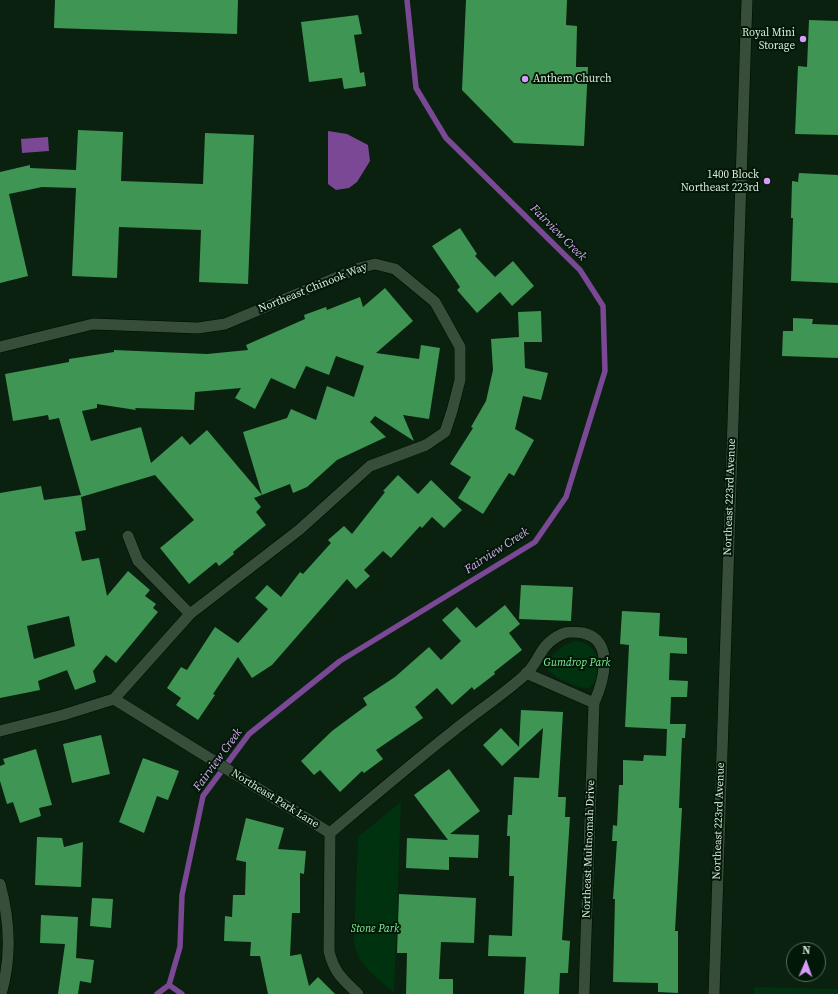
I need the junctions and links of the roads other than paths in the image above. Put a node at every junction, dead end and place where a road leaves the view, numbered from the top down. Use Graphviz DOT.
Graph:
graph roads {
  1 [pos="748,0"];
  2 [pos="0,347"];
  3 [pos="128,536"];
  4 [pos="190,614"];
  5 [pos="526,673"];
  6 [pos="114,699"];
  7 [pos="594,703"];
  8 [pos="0,731"];
  9 [pos="330,833"];
  10 [pos="0,884"];
  11 [pos="1,994"];
  12 [pos="358,994"];
  13 [pos="584,994"];
  14 [pos="714,994"];
  1 -- 14 [label="street, Northeast 223rd Avenue"];
  2 -- 4 [label="street, Northeast Chinook Way"];
  3 -- 4 [label="street"];
  4 -- 6 [label="street, Northeast Chinook Way"];
  5 -- 7 [label="street"];
  5 -- 7 [label="street, Northeast Multnomah Drive"];
  5 -- 9 [label="street, Northeast Multnomah Drive"];
  6 -- 8 [label="street"];
  6 -- 9 [label="street, Northeast Park Lane"];
  7 -- 13 [label="street, Northeast Multnomah Drive"];
  9 -- 12 [label="street, Northeast Park Lane"];
  10 -- 11 [label="street"];
}
